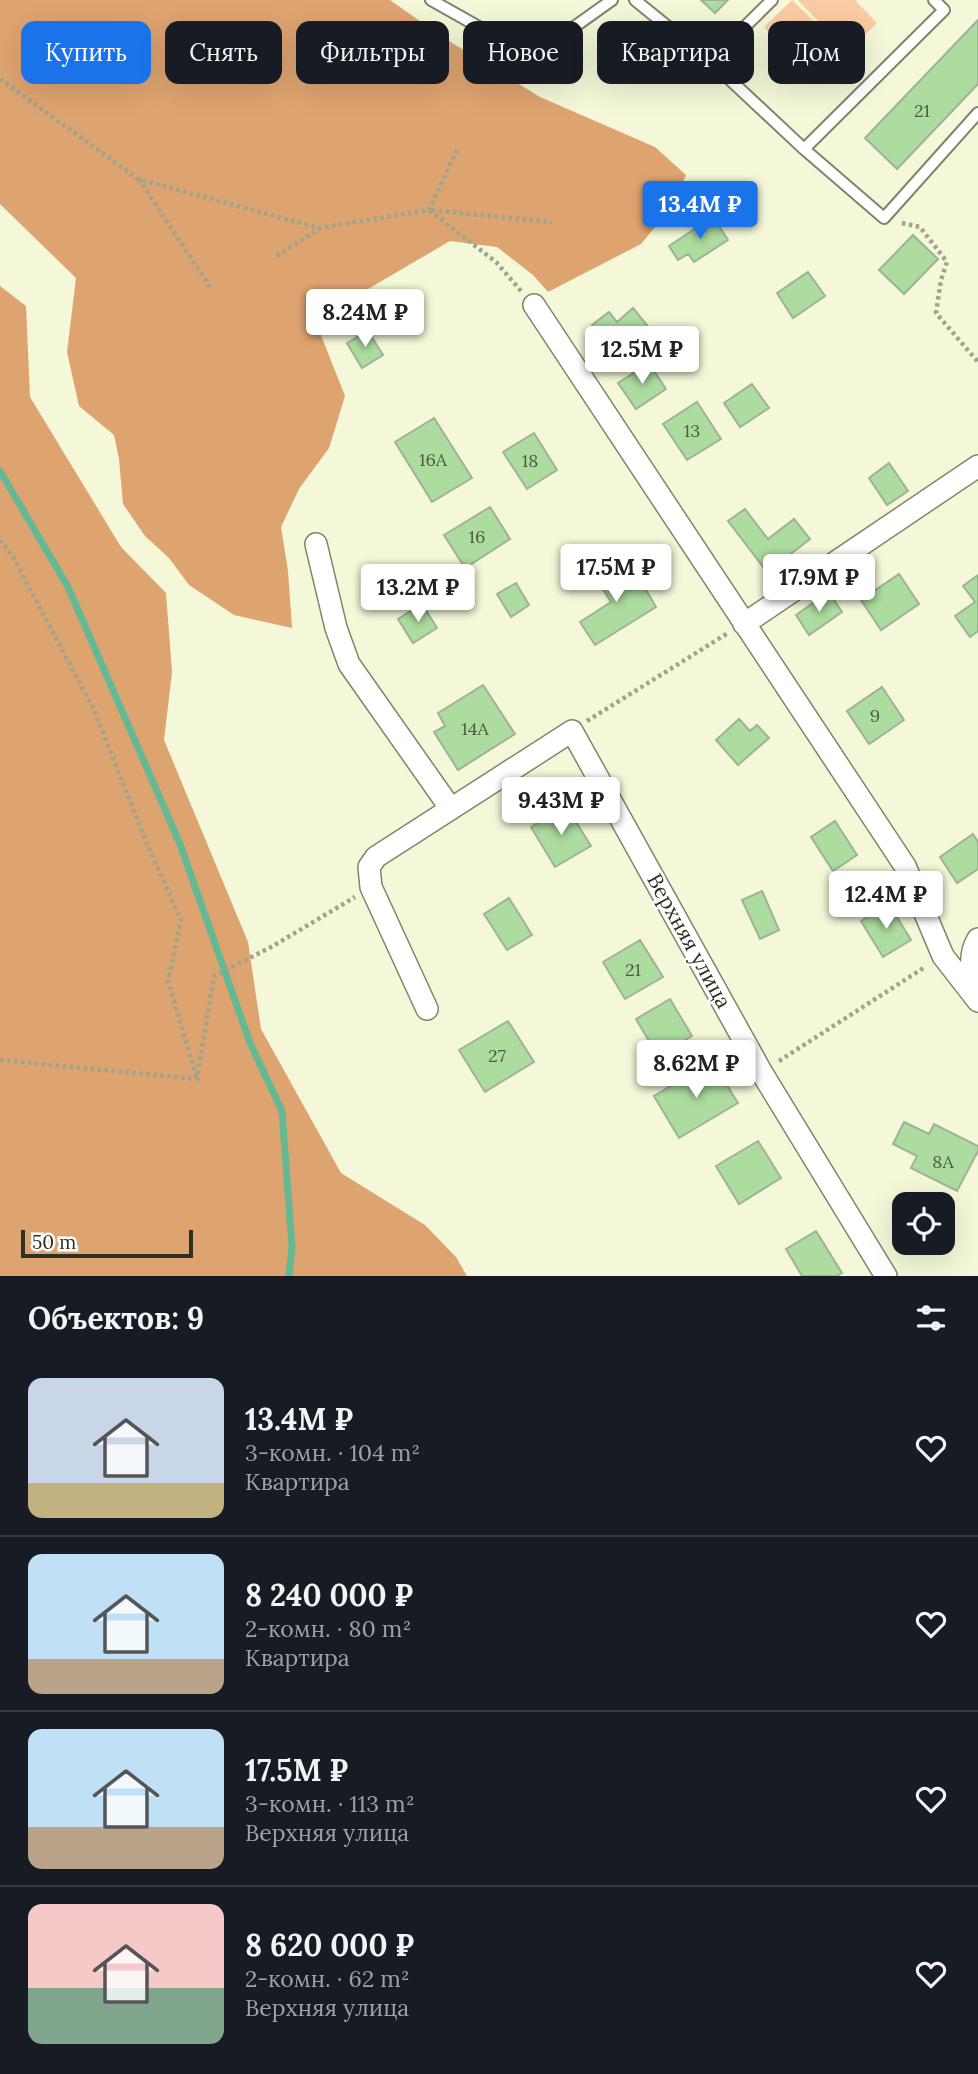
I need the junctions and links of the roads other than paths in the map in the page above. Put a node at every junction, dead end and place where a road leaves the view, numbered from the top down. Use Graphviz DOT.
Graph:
graph roads {
  1 [pos="431,0"];
  2 [pos="612,0"];
  3 [pos="635,0"];
  4 [pos="772,0"];
  5 [pos="933,0"];
  6 [pos="661,21"];
  7 [pos="751,21"];
  8 [pos="735,84"];
  9 [pos="978,113"];
  10 [pos="804,149"];
  11 [pos="534,305"];
  12 [pos="978,466"];
  13 [pos="316,544"];
  14 [pos="744,624"];
  15 [pos="451,809"];
  16 [pos="978,939"];
  17 [pos="977,1000"];
  18 [pos="427,1009"];
  19 [pos="886,1276"];
  1 -- 2 [label="lane"];
  3 -- 6 [label="lane"];
  4 -- 7 [label="lane"];
  5 -- 10 [label="lane"];
  8 -- 10 [label="lane"];
  9 -- 10 [label="lane"];
  11 -- 14 [label="street"];
  12 -- 14 [label="street"];
  13 -- 15 [label="street"];
  14 -- 17 [label="street"];
  15 -- 18 [label="street"];
  15 -- 19 [label="street, Верхняя улица"];
  16 -- 17 [label="street"];
}
